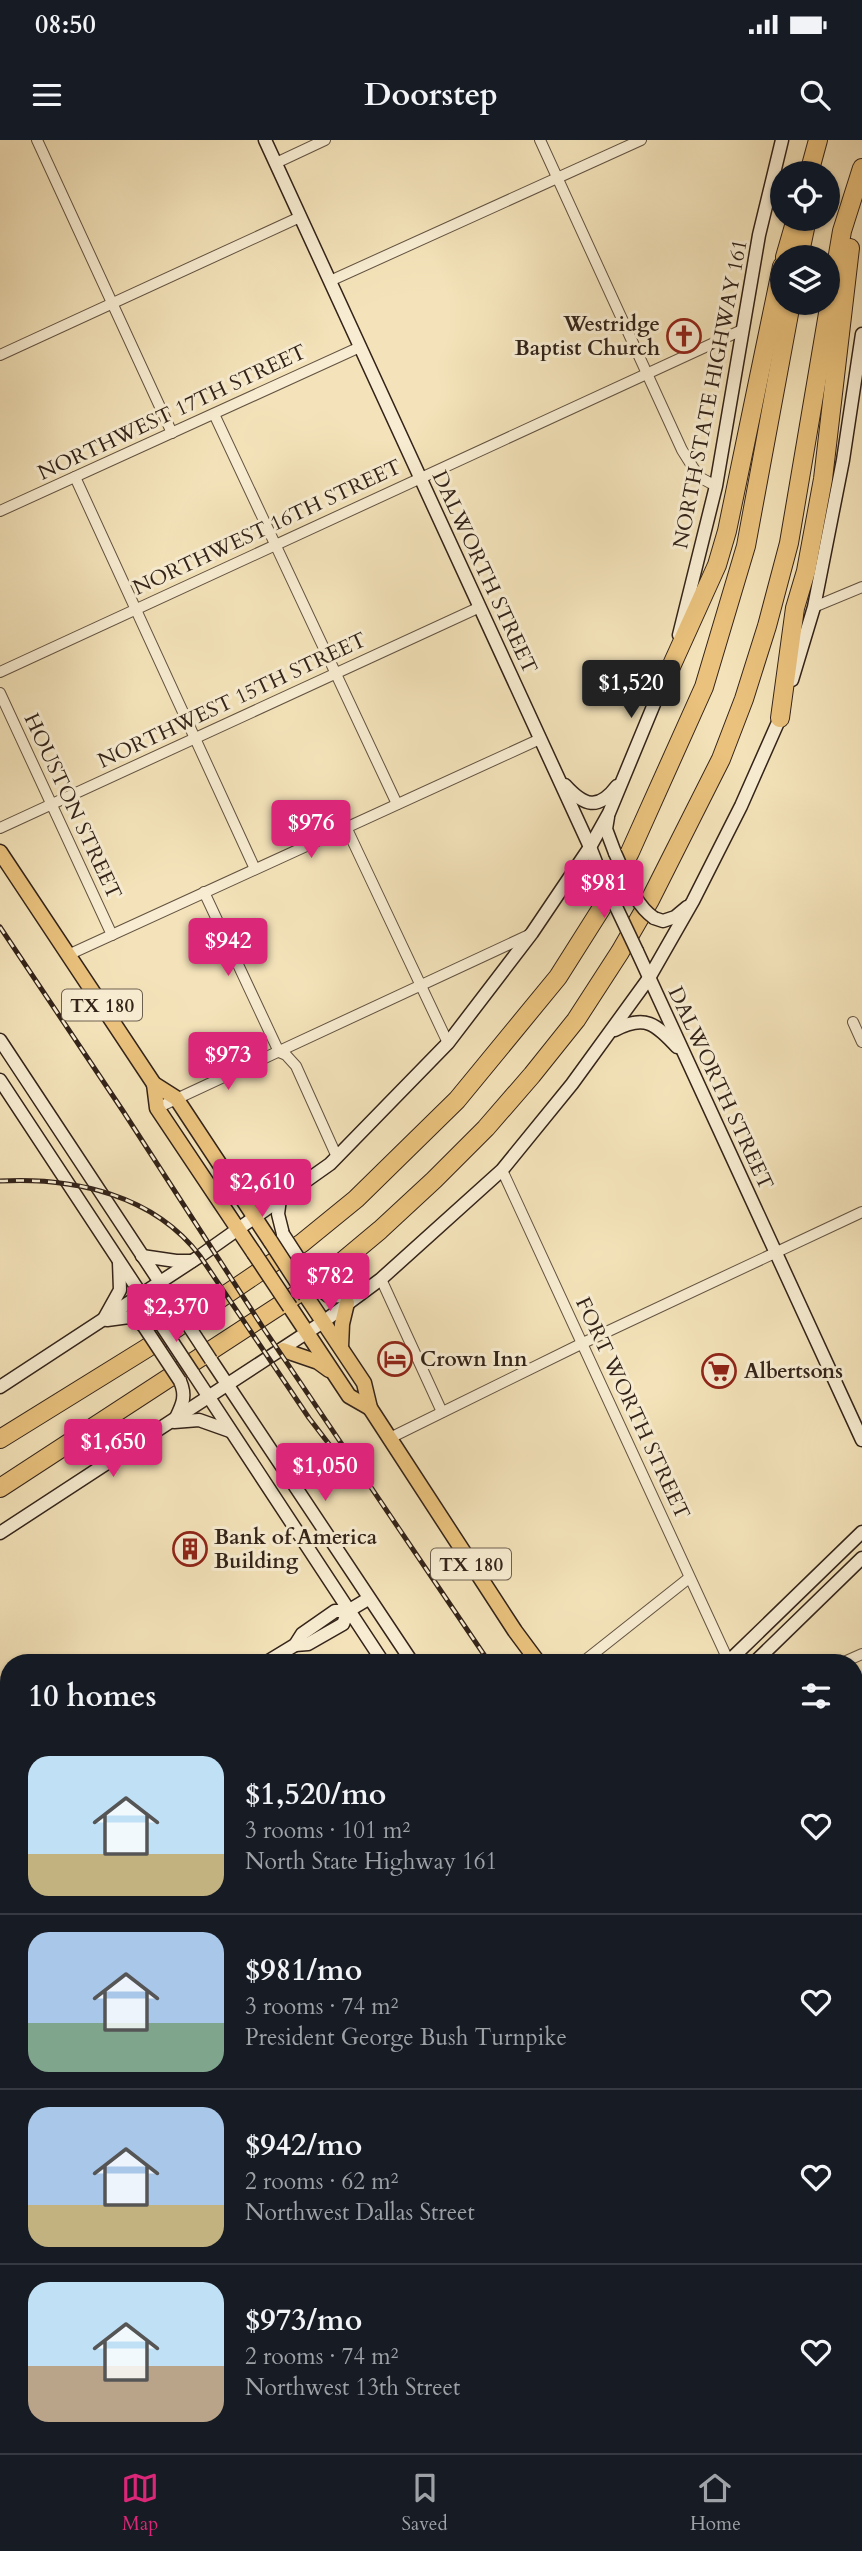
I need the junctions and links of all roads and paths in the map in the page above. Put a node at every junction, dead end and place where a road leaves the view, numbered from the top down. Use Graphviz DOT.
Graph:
graph roads {
  1 [pos="37,140"];
  2 [pos="265,140"];
  3 [pos="325,140"];
  4 [pos="540,140"];
  5 [pos="642,140"];
  6 [pos="782,140"];
  7 [pos="818,140"];
  8 [pos="828,140"];
  9 [pos="812,161"];
  10 [pos="822,161"];
  11 [pos="276,163"];
  12 [pos="861,170"];
  13 [pos="558,178"];
  14 [pos="300,217"];
  15 [pos="330,281"];
  16 [pos="112,302"];
  17 [pos="772,315"];
  18 [pos="789,315"];
  19 [pos="742,331"];
  20 [pos="862,334"];
  21 [pos="360,347"];
  22 [pos="0,355"];
  23 [pos="648,376"];
  24 [pos="214,414"];
  25 [pos="172,433"];
  26 [pos="75,477"];
  27 [pos="421,478"];
  28 [pos="716,486"];
  29 [pos="0,511"];
  30 [pos="276,545"];
  31 [pos="862,587"];
  32 [pos="480,607"];
  33 [pos="814,607"];
  34 [pos="136,609"];
  35 [pos="670,669"];
  36 [pos="0,672"];
  37 [pos="336,673"];
  38 [pos="0,693"];
  39 [pos="780,719"];
  40 [pos="195,738"];
  41 [pos="540,739"];
  42 [pos="559,778"];
  43 [pos="622,780"];
  44 [pos="397,804"];
  45 [pos="51,805"];
  46 [pos="609,813"];
  47 [pos="346,827"];
  48 [pos="0,828"];
  49 [pos="590,847"];
  50 [pos="0,852"];
  51 [pos="255,869"];
  52 [pos="204,892"];
  53 [pos="693,901"];
  54 [pos="532,933"];
  55 [pos="112,935"];
  56 [pos="68,955"];
  57 [pos="649,978"];
  58 [pos="420,987"];
  59 [pos="853,1023"];
  60 [pos="612,1031"];
  61 [pos="0,1040"];
  62 [pos="862,1042"];
  63 [pos="448,1043"];
  64 [pos="279,1052"];
  65 [pos="685,1056"];
  66 [pos="0,1080"];
  67 [pos="154,1084"];
  68 [pos="176,1098"];
  69 [pos="157,1108"];
  70 [pos="337,1157"];
  71 [pos="502,1170"];
  72 [pos="233,1185"];
  73 [pos="295,1189"];
  74 [pos="280,1199"];
  75 [pos="862,1212"];
  76 [pos="255,1217"];
  77 [pos="238,1229"];
  78 [pos="277,1238"];
  79 [pos="774,1252"];
  80 [pos="142,1256"];
  81 [pos="119,1261"];
  82 [pos="192,1261"];
  83 [pos="381,1279"];
  84 [pos="160,1283"];
  85 [pos="312,1292"];
  86 [pos="142,1295"];
  87 [pos="351,1300"];
  88 [pos="103,1321"];
  89 [pos="323,1322"];
  90 [pos="307,1333"];
  91 [pos="583,1343"];
  92 [pos="341,1349"];
  93 [pos="283,1350"];
  94 [pos="336,1376"];
  95 [pos="227,1385"];
  96 [pos="0,1387"];
  97 [pos="208,1398"];
  98 [pos="370,1408"];
  99 [pos="442,1412"];
  100 [pos="172,1421"];
  101 [pos="859,1424"];
  102 [pos="230,1431"];
  103 [pos="390,1438"];
  104 [pos="0,1439"];
  105 [pos="862,1440"];
  106 [pos="0,1488"];
  107 [pos="862,1532"];
  108 [pos="0,1533"];
  109 [pos="862,1558"];
  110 [pos="689,1577"];
  111 [pos="368,1599"];
  112 [pos="348,1611"];
  113 [pos="279,1654"];
  114 [pos="378,1654"];
  115 [pos="406,1654"];
  116 [pos="532,1654"];
  117 [pos="593,1654"];
  118 [pos="725,1654"];
  119 [pos="737,1654"];
  120 [pos="763,1654"];
  1 -- 16 [label="street"];
  2 -- 11 [label="main road, DALWORTH STREET"];
  3 -- 11 [label="street"];
  4 -- 13 [label="street"];
  5 -- 13 [label="street"];
  6 -- 19 [label="main road, NORTH STATE HIGHWAY 161"];
  7 -- 9 [label="highway"];
  8 -- 10 [label="highway"];
  11 -- 14 [label="main road, DALWORTH STREET"];
  12 -- 39 [label="highway"];
  12 -- 106 [label="highway"];
  13 -- 15 [label="street"];
  13 -- 23 [label="street"];
  14 -- 15 [label="main road, DALWORTH STREET"];
  14 -- 16 [label="street"];
  15 -- 21 [label="main road, DALWORTH STREET"];
  16 -- 22 [label="street"];
  16 -- 25 [label="street"];
  17 -- 35 [label="highway"];
  18 -- 104 [label="highway"];
  19 -- 23 [label="street, NORTHWEST 16TH STREET"];
  19 -- 28 [label="main road, NORTH STATE HIGHWAY 161"];
  20 -- 33 [label="main road"];
  21 -- 24 [label="street, NORTHWEST 17TH STREET"];
  21 -- 27 [label="main road, DALWORTH STREET"];
  23 -- 27 [label="street, NORTHWEST 16TH STREET"];
  23 -- 28 [label="street"];
  24 -- 25 [label="street, NORTHWEST 17TH STREET"];
  24 -- 30 [label="street"];
  25 -- 26 [label="street, NORTHWEST 17TH STREET"];
  26 -- 29 [label="street, NORTHWEST 17TH STREET"];
  26 -- 34 [label="street"];
  27 -- 30 [label="street, NORTHWEST 16TH STREET"];
  27 -- 32 [label="main road, DALWORTH STREET"];
  28 -- 35 [label="main road, NORTH STATE HIGHWAY 161"];
  30 -- 34 [label="street, NORTHWEST 16TH STREET"];
  30 -- 37 [label="street"];
  31 -- 33 [label="street"];
  32 -- 37 [label="street, NORTHWEST 15TH STREET"];
  32 -- 41 [label="main road, DALWORTH STREET"];
  33 -- 39 [label="main road"];
  34 -- 36 [label="street, NORTHWEST 16TH STREET"];
  34 -- 40 [label="street"];
  35 -- 43 [label="main road, NORTH STATE HIGHWAY 161"];
  37 -- 40 [label="street, NORTHWEST 15TH STREET"];
  37 -- 44 [label="street"];
  38 -- 45 [label="street, HOUSTON STREET"];
  39 -- 53 [label="main road"];
  40 -- 45 [label="street, NORTHWEST 15TH STREET"];
  40 -- 51 [label="street"];
  41 -- 42 [label="main road, DALWORTH STREET"];
  41 -- 44 [label="street"];
  42 -- 43 [label="main road"];
  42 -- 49 [label="main road, DALWORTH STREET"];
  43 -- 46 [label="main road, NORTH STATE HIGHWAY 161"];
  44 -- 47 [label="street"];
  45 -- 48 [label="street, NORTHWEST 15TH STREET"];
  45 -- 55 [label="street, HOUSTON STREET"];
  46 -- 49 [label="main road, NORTH STATE HIGHWAY 161"];
  46 -- 53 [label="main road, bridge"];
  47 -- 51 [label="street"];
  47 -- 58 [label="street"];
  49 -- 54 [label="main road, NORTH STATE HIGHWAY 161"];
  49 -- 57 [label="main road, DALWORTH STREET, bridge"];
  50 -- 56 [label="main road, TX 180"];
  51 -- 52 [label="street"];
  52 -- 55 [label="street"];
  52 -- 64 [label="street"];
  53 -- 57 [label="main road"];
  54 -- 58 [label="street"];
  54 -- 63 [label="main road, NORTH STATE HIGHWAY 161"];
  55 -- 56 [label="street"];
  56 -- 67 [label="main road, TX 180"];
  57 -- 60 [label="main road"];
  57 -- 65 [label="main road, DALWORTH STREET"];
  58 -- 63 [label="street"];
  58 -- 64 [label="street"];
  59 -- 62 [label="street"];
  60 -- 65 [label="main road"];
  60 -- 71 [label="main road"];
  61 -- 80 [label="main road"];
  63 -- 70 [label="main road, NORTH STATE HIGHWAY 161"];
  64 -- 68 [label="street"];
  64 -- 70 [label="street"];
  65 -- 79 [label="main road, DALWORTH STREET"];
  66 -- 81 [label="main road"];
  67 -- 68 [label="main road, TX 180"];
  67 -- 69 [label="main road, TX 180"];
  68 -- 69 [label="street"];
  68 -- 72 [label="main road, TX 180"];
  69 -- 77 [label="main road, TX 180"];
  70 -- 73 [label="main road, NORTH STATE HIGHWAY 161"];
  71 -- 83 [label="main road"];
  71 -- 91 [label="street, FORT WORTH STREET"];
  72 -- 73 [label="main road"];
  72 -- 76 [label="main road, TX 180"];
  73 -- 74 [label="main road, NORTH STATE HIGHWAY 161"];
  74 -- 76 [label="main road, NORTH STATE HIGHWAY 161"];
  74 -- 78 [label="main road"];
  75 -- 79 [label="street"];
  76 -- 77 [label="main road, NORTH STATE HIGHWAY 161"];
  76 -- 78 [label="main road, TX 180"];
  77 -- 82 [label="main road, NORTH STATE HIGHWAY 161"];
  77 -- 90 [label="main road, TX 180, bridge"];
  78 -- 85 [label="main road, TX 180, bridge"];
  79 -- 91 [label="street"];
  79 -- 101 [label="main road, DALWORTH STREET"];
  80 -- 82 [label="main road"];
  80 -- 84 [label="main road"];
  81 -- 86 [label="main road"];
  81 -- 88 [label="main road"];
  82 -- 84 [label="main road, NORTH STATE HIGHWAY 161"];
  83 -- 87 [label="main road"];
  83 -- 99 [label="street"];
  84 -- 86 [label="main road, NORTH STATE HIGHWAY 161"];
  84 -- 95 [label="main road, bridge"];
  85 -- 87 [label="main road"];
  85 -- 89 [label="main road, TX 180"];
  86 -- 88 [label="main road, NORTH STATE HIGHWAY 161"];
  86 -- 97 [label="main road, bridge"];
  87 -- 89 [label="main road"];
  87 -- 92 [label="main road"];
  88 -- 96 [label="main road, NORTH STATE HIGHWAY 161"];
  88 -- 100 [label="main road, bridge"];
  89 -- 90 [label="main road"];
  89 -- 92 [label="main road, TX 180"];
  90 -- 93 [label="main road"];
  90 -- 94 [label="main road, TX 180"];
  91 -- 99 [label="street"];
  91 -- 110 [label="street, FORT WORTH STREET"];
  92 -- 98 [label="main road, TX 180"];
  93 -- 94 [label="main road"];
  93 -- 95 [label="main road"];
  94 -- 98 [label="main road, TX 180"];
  95 -- 97 [label="main road"];
  95 -- 111 [label="main road"];
  97 -- 100 [label="main road"];
  97 -- 102 [label="main road"];
  98 -- 103 [label="main road, TX 180"];
  99 -- 103 [label="street"];
  100 -- 102 [label="main road"];
  100 -- 108 [label="main road"];
  101 -- 105 [label="main road, DALWORTH STREET"];
  102 -- 112 [label="main road"];
  103 -- 116 [label="main road, TX 180"];
  107 -- 119 [label="main road"];
  109 -- 120 [label="main road"];
  110 -- 117 [label="street"];
  110 -- 118 [label="street, FORT WORTH STREET"];
  111 -- 112 [label="main road"];
  111 -- 115 [label="main road"];
  112 -- 113 [label="main road"];
  112 -- 114 [label="main road"];
}
